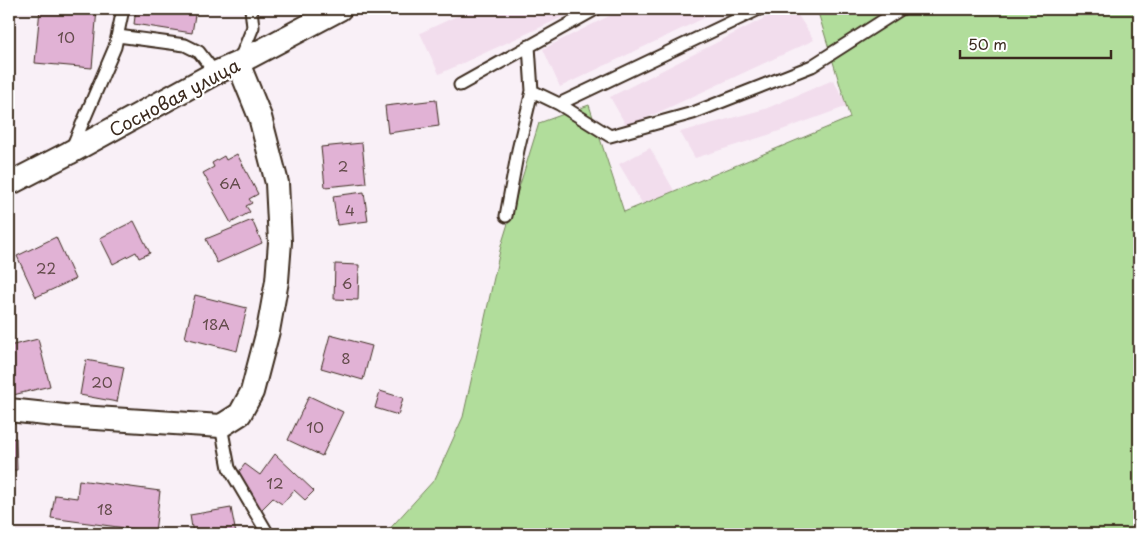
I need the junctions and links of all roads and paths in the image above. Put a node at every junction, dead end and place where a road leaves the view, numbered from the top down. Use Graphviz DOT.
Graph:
graph roads {
  1 [pos="123,9"];
  2 [pos="251,9"];
  3 [pos="340,9"];
  4 [pos="759,9"];
  5 [pos="901,9"];
  6 [pos="591,10"];
  7 [pos="118,36"];
  8 [pos="529,46"];
  9 [pos="238,63"];
  10 [pos="215,73"];
  11 [pos="460,85"];
  12 [pos="532,91"];
  13 [pos="559,104"];
  14 [pos="69,153"];
  15 [pos="9,184"];
  16 [pos="506,216"];
  17 [pos="9,410"];
  18 [pos="221,426"];
  19 [pos="268,534"];
  1 -- 7 [label="lane"];
  2 -- 9 [label="lane"];
  3 -- 9 [label="street, Сосновая улица"];
  4 -- 13 [label="lane"];
  5 -- 13 [label="lane"];
  6 -- 8 [label="lane"];
  7 -- 10 [label="lane"];
  7 -- 14 [label="lane"];
  8 -- 11 [label="lane"];
  8 -- 12 [label="lane"];
  9 -- 10 [label="street, Сосновая улица"];
  9 -- 18 [label="street"];
  10 -- 14 [label="street, Сосновая улица"];
  12 -- 13 [label="lane"];
  12 -- 16 [label="lane"];
  14 -- 15 [label="street, Сосновая улица"];
  17 -- 18 [label="street"];
  18 -- 19 [label="lane"];
}
